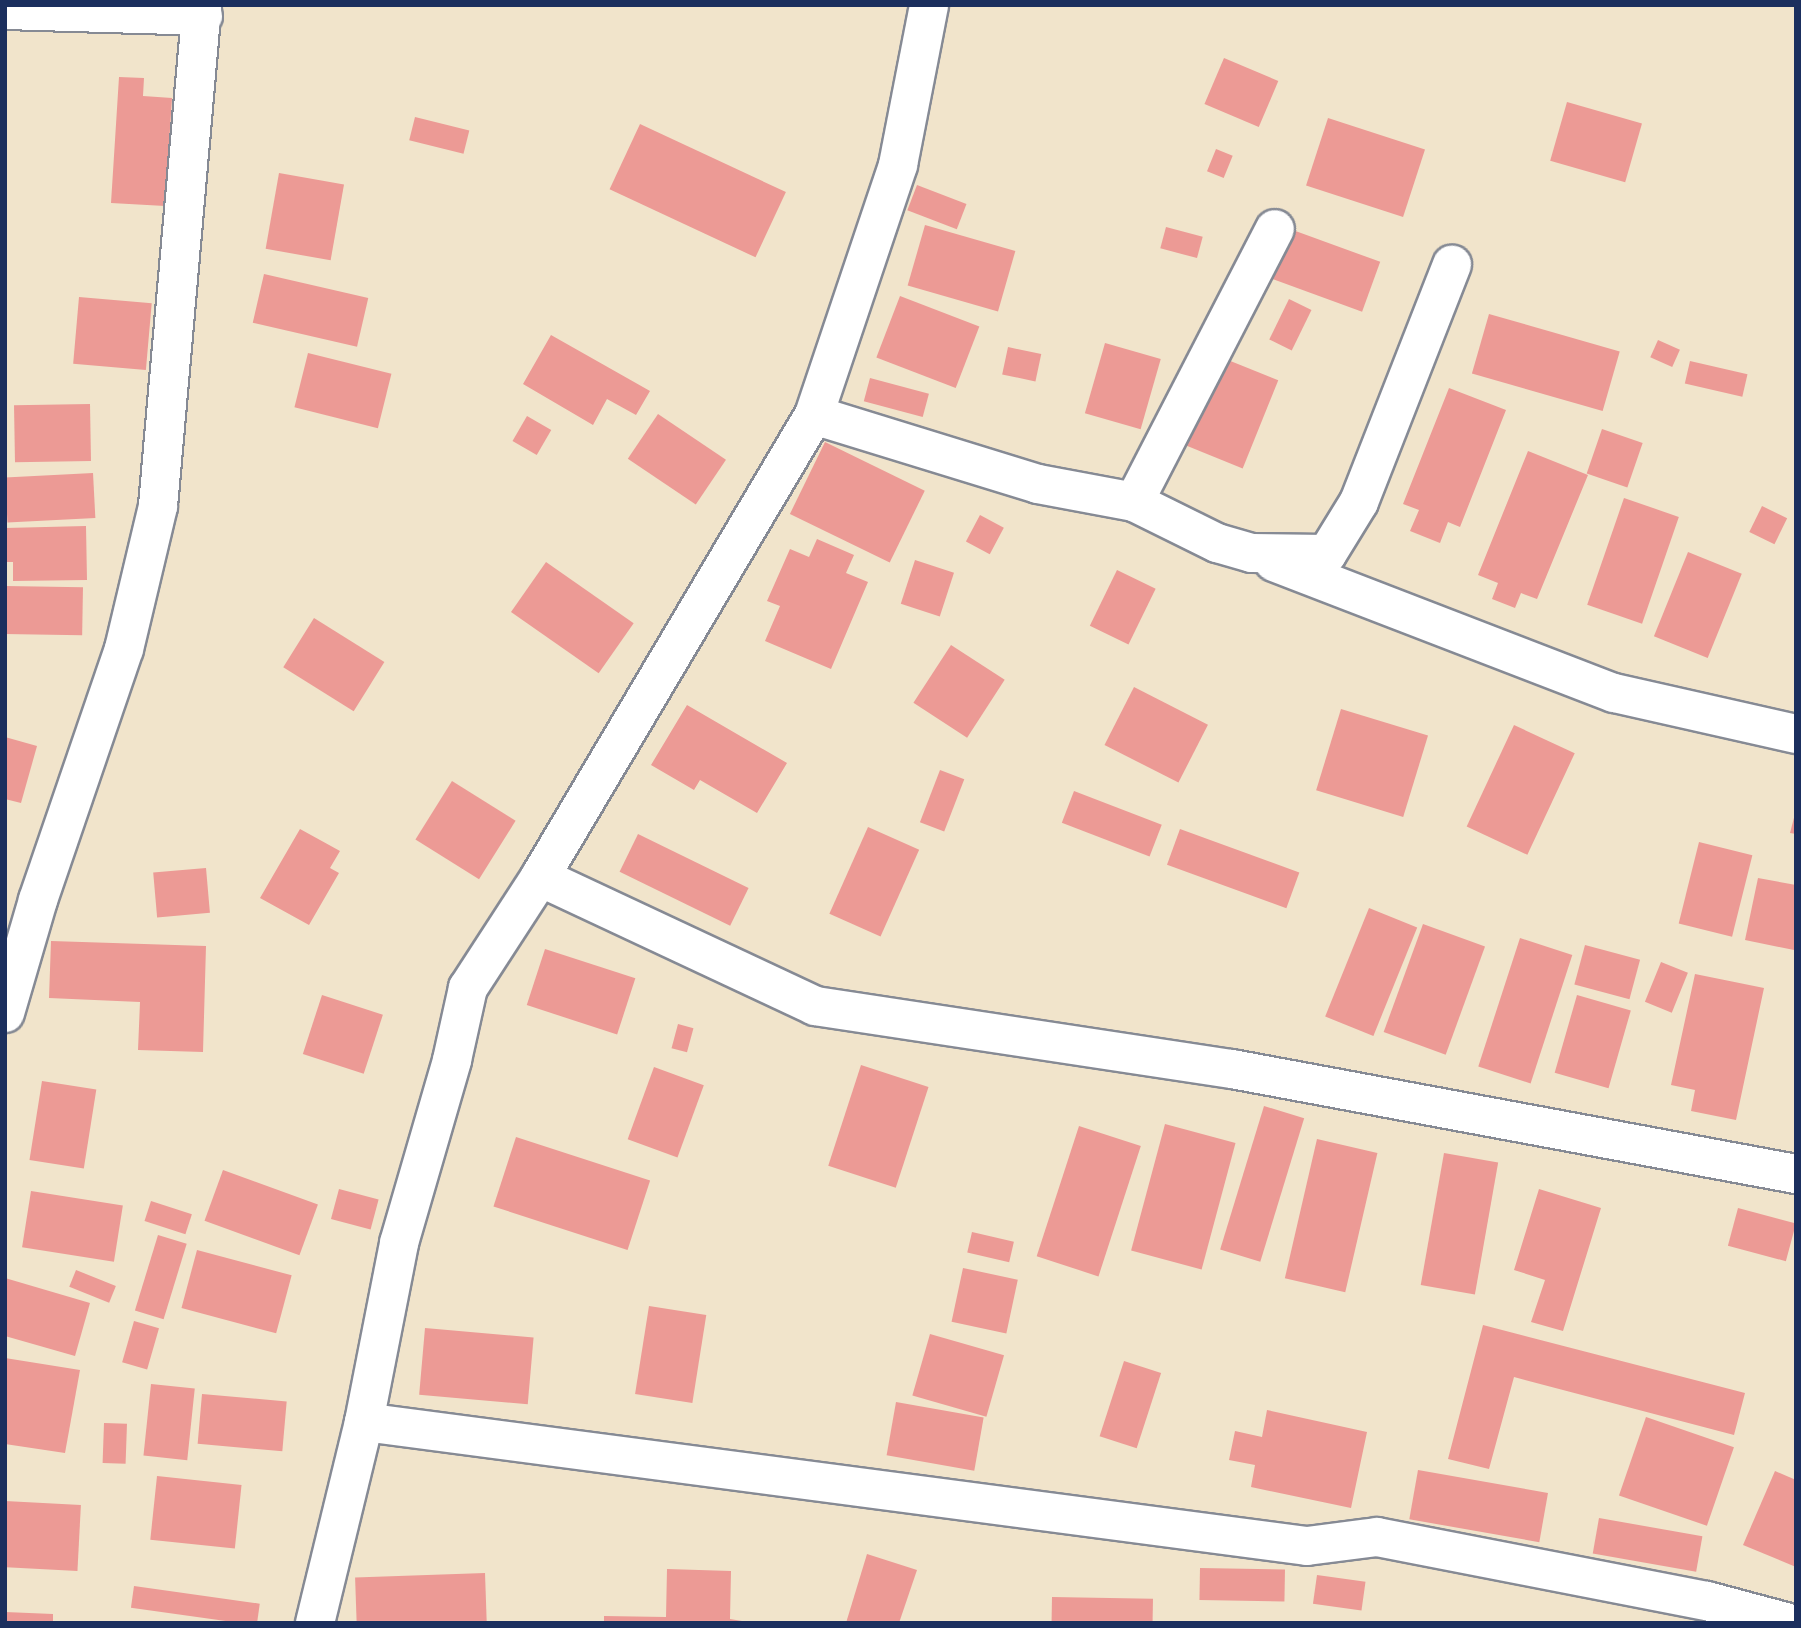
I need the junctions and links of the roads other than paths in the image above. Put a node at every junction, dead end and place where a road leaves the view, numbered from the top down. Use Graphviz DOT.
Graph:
graph roads {
  1 [pos="929,5"];
  2 [pos="5,10"];
  3 [pos="203,11"];
  4 [pos="1275,229"];
  5 [pos="1452,265"];
  6 [pos="814,415"];
  7 [pos="1134,502"];
  8 [pos="1252,553"];
  9 [pos="1796,734"];
  10 [pos="540,877"];
  11 [pos="5,1013"];
  12 [pos="1796,1174"];
  13 [pos="364,1422"];
  14 [pos="315,1623"];
  15 [pos="1789,1623"];
  1 -- 6 [label="street"];
  2 -- 3 [label="street"];
  3 -- 11 [label="street"];
  4 -- 7 [label="street"];
  5 -- 8 [label="street"];
  6 -- 7 [label="street"];
  6 -- 10 [label="street"];
  7 -- 8 [label="street"];
  8 -- 9 [label="street"];
  10 -- 12 [label="street"];
  10 -- 13 [label="street"];
  13 -- 14 [label="street"];
  13 -- 15 [label="street"];
}
